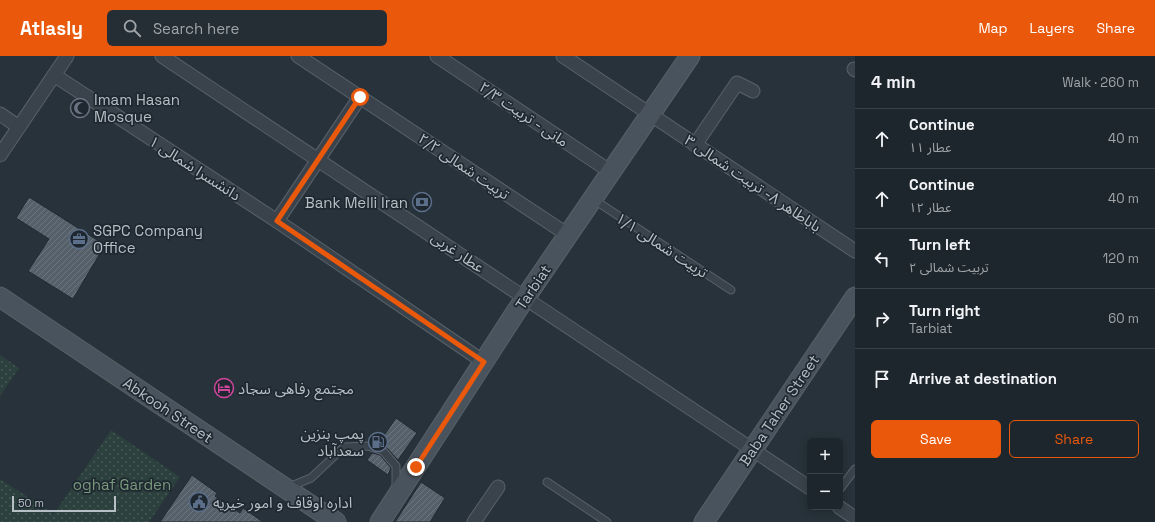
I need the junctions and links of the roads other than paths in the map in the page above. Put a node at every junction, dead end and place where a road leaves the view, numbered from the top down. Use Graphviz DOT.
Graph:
graph roads {
  1 [pos="67,56"];
  2 [pos="162,56"];
  3 [pos="298,56"];
  4 [pos="437,56"];
  5 [pos="563,56"];
  6 [pos="690,56"];
  7 [pos="54,75"];
  8 [pos="753,91"];
  9 [pos="360,97"];
  10 [pos="0,114"];
  11 [pos="650,115"];
  12 [pos="19,126"];
  13 [pos="695,145"];
  14 [pos="0,155"];
  15 [pos="318,159"];
  16 [pos="611,172"];
  17 [pos="593,199"];
  18 [pos="277,221"];
  19 [pos="568,235"];
  20 [pos="855,251"];
  21 [pos="732,290"];
  22 [pos="0,297"];
  23 [pos="855,297"];
  24 [pos="525,298"];
  25 [pos="484,362"];
  26 [pos="753,449"];
  27 [pos="855,469"];
  28 [pos="547,482"];
  29 [pos="843,485"];
  30 [pos="807,486"];
  31 [pos="498,487"];
  32 [pos="286,488"];
  33 [pos="843,510"];
  34 [pos="855,518"];
  35 [pos="336,522"];
  36 [pos="379,522"];
  37 [pos="474,522"];
  38 [pos="608,522"];
  39 [pos="704,522"];
  1 -- 7 [label="street"];
  2 -- 15 [label="street, عطار غربی"];
  3 -- 9 [label="street, تربیت شمالی ۲/۲"];
  4 -- 16 [label="street, مانی - تربیت ۲/۳"];
  5 -- 11 [label="street, باباطاهر ۸- تربیت شمالی ۳"];
  6 -- 11 [label="street, Tarbiat"];
  7 -- 12 [label="street"];
  7 -- 18 [label="street, دانشسرا شمالی ۱"];
  8 -- 13 [label="street"];
  9 -- 15 [label="street"];
  9 -- 19 [label="street, تربیت شمالی ۲/۲"];
  10 -- 12 [label="street"];
  11 -- 13 [label="street, باباطاهر ۸- تربیت شمالی ۳"];
  11 -- 16 [label="street, Tarbiat"];
  12 -- 14 [label="street"];
  13 -- 20 [label="street, باباطاهر ۸- تربیت شمالی ۳"];
  15 -- 18 [label="street"];
  15 -- 24 [label="street, عطار غربی"];
  16 -- 17 [label="street, Tarbiat"];
  17 -- 19 [label="street, Tarbiat"];
  17 -- 21 [label="lane, تربیت شمالی ۱/۱"];
  18 -- 25 [label="street, دانشسرا شمالی ۱"];
  19 -- 24 [label="street, Tarbiat"];
  22 -- 32 [label="street, Abkooh Street"];
  23 -- 26 [label="street, Baba Taher Street"];
  24 -- 25 [label="street, Tarbiat"];
  24 -- 26 [label="street, عطار غربی"];
  25 -- 36 [label="street, Tarbiat"];
  26 -- 30 [label="street, عطار غربی"];
  26 -- 39 [label="street, Baba Taher Street"];
  27 -- 29 [label="lane"];
  28 -- 38 [label="lane"];
  31 -- 37 [label="street"];
  32 -- 35 [label="street, Abkooh Street"];
  32 -- 36 [label="lane"];
  33 -- 34 [label="street"];
}
